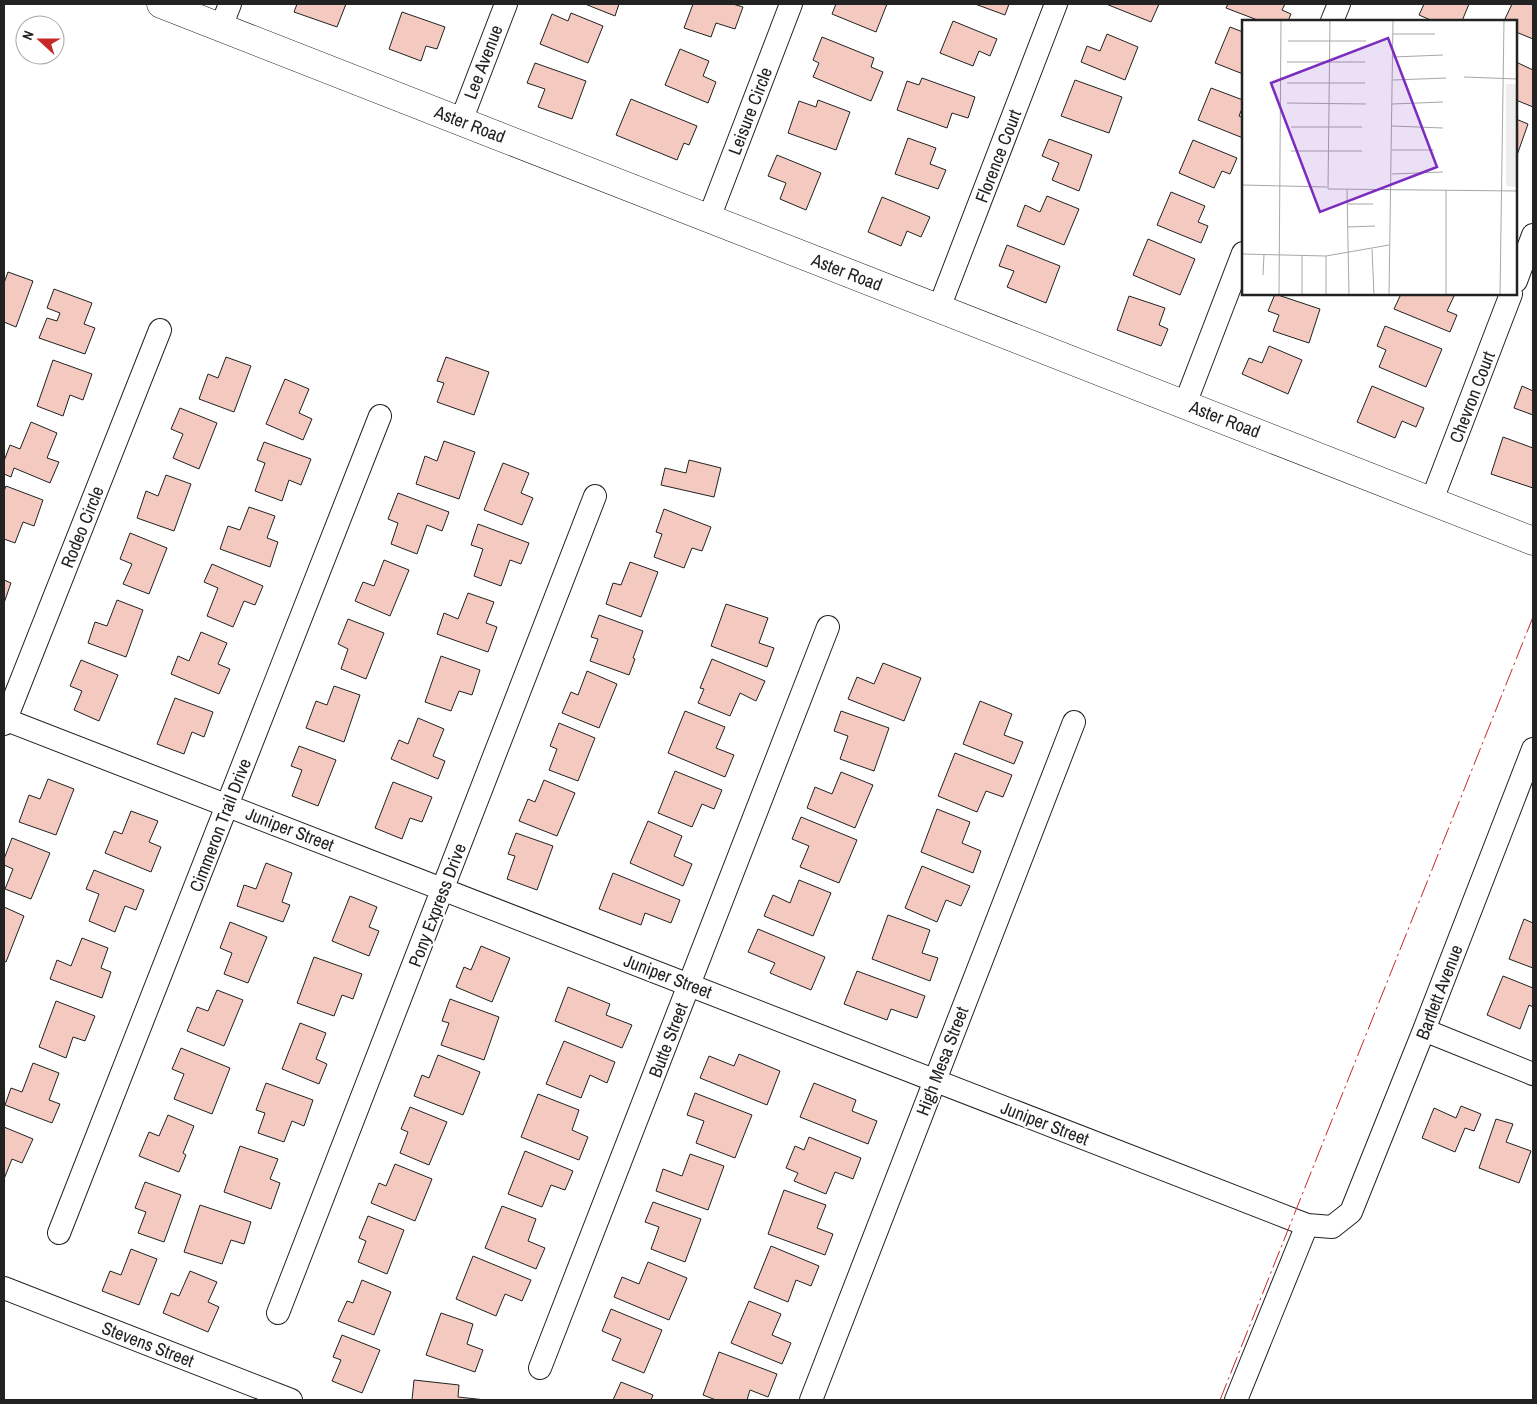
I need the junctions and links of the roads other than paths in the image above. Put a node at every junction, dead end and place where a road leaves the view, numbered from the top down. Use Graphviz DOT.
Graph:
graph roads {
  1 [pos="161,4"];
  2 [pos="506,4"];
  3 [pos="790,4"];
  4 [pos="1056,4"];
  5 [pos="1339,4"];
  6 [pos="225,16"];
  7 [pos="1332,20"];
  8 [pos="461,121"];
  9 [pos="709,218"];
  10 [pos="1533,235"];
  11 [pos="1242,256"];
  12 [pos="1517,278"];
  13 [pos="1511,295"];
  14 [pos="939,308"];
  15 [pos="160,330"];
  16 [pos="1185,404"];
  17 [pos="380,416"];
  18 [pos="595,496"];
  19 [pos="1432,500"];
  20 [pos="1533,541"];
  21 [pos="828,627"];
  22 [pos="4,721"];
  23 [pos="1074,722"];
  24 [pos="1533,748"];
  25 [pos="227,805"];
  26 [pos="443,888"];
  27 [pos="689,984"];
  28 [pos="1424,1030"];
  29 [pos="1533,1074"];
  30 [pos="935,1080"];
  31 [pos="1307,1225"];
  32 [pos="1332,1227"];
  33 [pos="59,1233"];
  34 [pos="4,1288"];
  35 [pos="278,1314"];
  36 [pos="540,1368"];
  37 [pos="292,1400"];
  38 [pos="811,1400"];
  39 [pos="1236,1400"];
  1 -- 6 [label="main road, Aster Road"];
  2 -- 8 [label="street, Lee Avenue"];
  3 -- 9 [label="street, Leisure Circle"];
  4 -- 14 [label="street, Florence Court"];
  5 -- 7 [label="street"];
  6 -- 8 [label="main road, Aster Road"];
  8 -- 9 [label="main road, Aster Road"];
  9 -- 14 [label="main road, Aster Road"];
  10 -- 12 [label="street"];
  11 -- 16 [label="street"];
  13 -- 19 [label="street, Chevron Court"];
  14 -- 16 [label="main road, Aster Road"];
  15 -- 22 [label="street, Rodeo Circle"];
  16 -- 19 [label="main road, Aster Road"];
  17 -- 25 [label="street, Cimmeron Trail Drive"];
  18 -- 26 [label="street, Pony Express Drive"];
  19 -- 20 [label="main road, Aster Road"];
  21 -- 27 [label="street, Butte Street"];
  22 -- 25 [label="street, Juniper Street"];
  23 -- 30 [label="street, High Mesa Street"];
  24 -- 28 [label="street, Bartlett Avenue"];
  25 -- 26 [label="street, Juniper Street"];
  25 -- 33 [label="street, Cimmeron Trail Drive"];
  26 -- 27 [label="street, Juniper Street"];
  26 -- 35 [label="street, Pony Express Drive"];
  27 -- 30 [label="street, Juniper Street"];
  27 -- 36 [label="street, Butte Street"];
  28 -- 29 [label="street"];
  28 -- 32 [label="street, Bartlett Avenue"];
  30 -- 31 [label="street, Juniper Street"];
  30 -- 38 [label="street, High Mesa Street"];
  31 -- 32 [label="street, Juniper Street"];
  31 -- 39 [label="street"];
  34 -- 37 [label="street, Stevens Street"];
}
